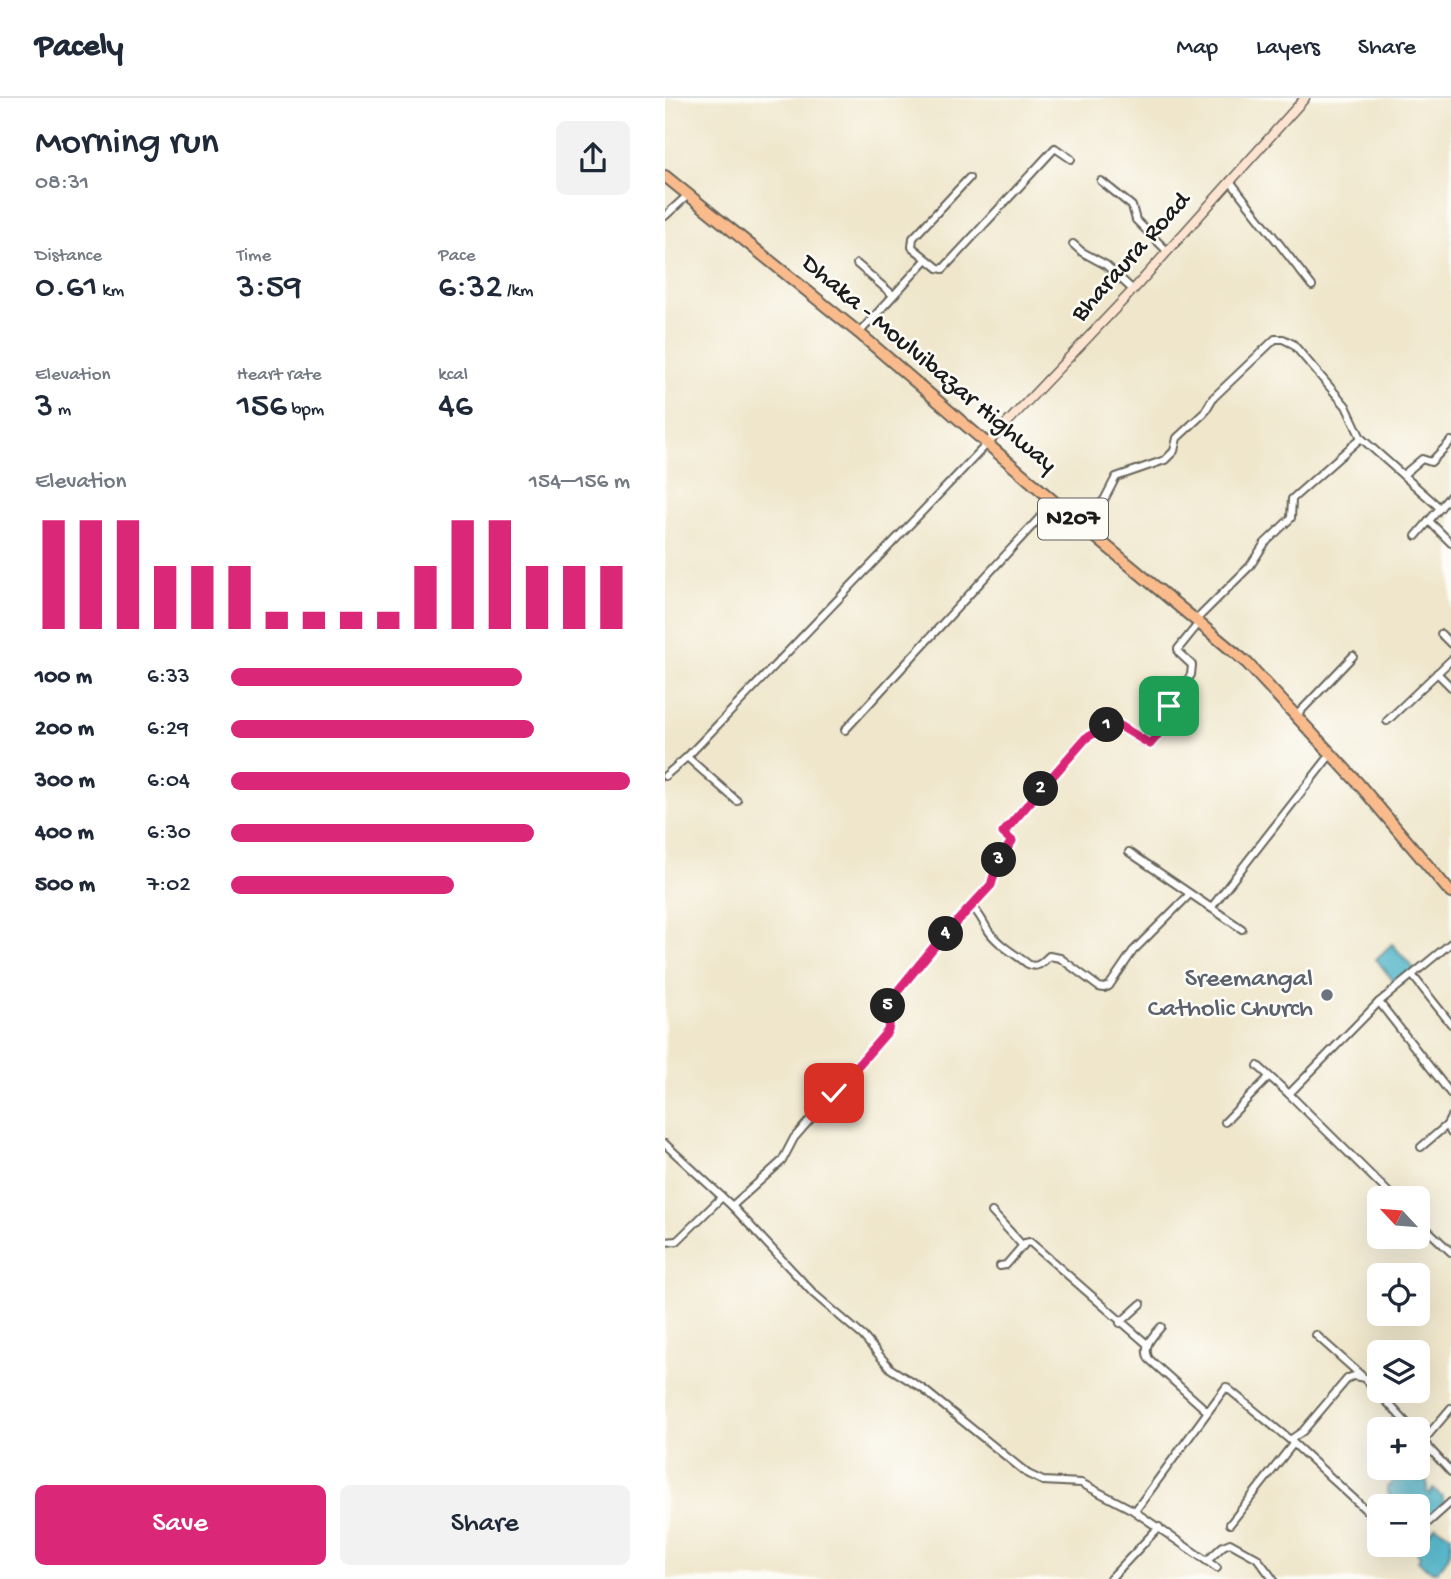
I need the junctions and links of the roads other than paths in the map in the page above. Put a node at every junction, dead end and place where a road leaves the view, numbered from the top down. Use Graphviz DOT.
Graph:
graph roads {
  1 [pos="1305,98"];
  2 [pos="1071,159"];
  3 [pos="665,176"];
  4 [pos="969,178"];
  5 [pos="1101,181"];
  6 [pos="1230,181"];
  7 [pos="688,194"];
  8 [pos="665,216"];
  9 [pos="1073,244"];
  10 [pos="1167,251"];
  11 [pos="926,260"];
  12 [pos="857,264"];
  13 [pos="1313,286"];
  14 [pos="1133,290"];
  15 [pos="893,295"];
  16 [pos="859,332"];
  17 [pos="1361,438"];
  18 [pos="1451,441"];
  19 [pos="987,444"];
  20 [pos="1403,475"];
  21 [pos="1451,495"];
  22 [pos="1054,502"];
  23 [pos="1440,508"];
  24 [pos="1429,520"];
  25 [pos="1080,524"];
  26 [pos="1416,536"];
  27 [pos="1451,543"];
  28 [pos="1197,622"];
  29 [pos="1441,634"];
  30 [pos="1451,644"];
  31 [pos="1353,656"];
  32 [pos="1451,660"];
  33 [pos="1437,673"];
  34 [pos="1451,687"];
  35 [pos="1296,716"];
  36 [pos="1387,721"];
  37 [pos="845,730"];
  38 [pos="1331,754"];
  39 [pos="687,757"];
  40 [pos="665,776"];
  41 [pos="737,801"];
  42 [pos="1129,852"];
  43 [pos="1451,893"];
  44 [pos="1190,894"];
  45 [pos="972,906"];
  46 [pos="1211,908"];
  47 [pos="1242,929"];
  48 [pos="1451,943"];
  49 [pos="1413,976"];
  50 [pos="1379,1002"];
  51 [pos="1451,1024"];
  52 [pos="1258,1066"];
  53 [pos="1269,1077"];
  54 [pos="1289,1094"];
  55 [pos="1451,1094"];
  56 [pos="1451,1117"];
  57 [pos="1225,1122"];
  58 [pos="1447,1125"];
  59 [pos="1451,1133"];
  60 [pos="665,1144"];
  61 [pos="1421,1147"];
  62 [pos="1382,1186"];
  63 [pos="722,1197"];
  64 [pos="732,1206"];
  65 [pos="992,1212"];
  66 [pos="1430,1232"];
  67 [pos="665,1242"];
  68 [pos="1023,1246"];
  69 [pos="1451,1252"];
  70 [pos="1000,1266"];
  71 [pos="1141,1304"];
  72 [pos="1120,1323"];
  73 [pos="1161,1327"];
  74 [pos="1316,1335"];
  75 [pos="1147,1344"];
  76 [pos="1365,1378"];
  77 [pos="1451,1408"];
  78 [pos="1207,1411"];
  79 [pos="1401,1417"];
  80 [pos="1430,1428"];
  81 [pos="1291,1442"];
  82 [pos="1430,1449"];
  83 [pos="1451,1472"];
  84 [pos="1451,1502"];
  85 [pos="1135,1511"];
  86 [pos="1367,1511"];
  87 [pos="1430,1523"];
  88 [pos="1230,1524"];
  89 [pos="1159,1527"];
  90 [pos="1207,1561"];
  91 [pos="1217,1568"];
  92 [pos="1110,1579"];
  93 [pos="1273,1579"];
  1 -- 6 [label="main road, Bharaura Road"];
  2 -- 11 [label="street"];
  3 -- 7 [label="highway, Dhaka - Moulvibazar Highway / N207"];
  4 -- 11 [label="street"];
  5 -- 10 [label="street"];
  6 -- 10 [label="main road, Bharaura Road"];
  6 -- 13 [label="street"];
  7 -- 8 [label="street"];
  7 -- 16 [label="highway, Dhaka - Moulvibazar Highway / N207"];
  9 -- 14 [label="street"];
  10 -- 14 [label="main road, Bharaura Road"];
  11 -- 15 [label="street"];
  12 -- 15 [label="street"];
  14 -- 19 [label="main road, Bharaura Road"];
  15 -- 16 [label="street"];
  16 -- 19 [label="highway, Dhaka - Moulvibazar Highway / N207"];
  17 -- 20 [label="street"];
  17 -- 25 [label="street"];
  17 -- 28 [label="street"];
  18 -- 20 [label="street"];
  19 -- 22 [label="highway, Dhaka - Moulvibazar Highway / N207"];
  19 -- 39 [label="street"];
  20 -- 23 [label="street"];
  21 -- 23 [label="street"];
  22 -- 25 [label="highway, Dhaka - Moulvibazar Highway / N207"];
  22 -- 37 [label="street"];
  23 -- 24 [label="street"];
  24 -- 26 [label="street"];
  24 -- 27 [label="street"];
  25 -- 28 [label="highway, Dhaka - Moulvibazar Highway / N207"];
  28 -- 35 [label="highway, Dhaka - Moulvibazar Highway / N207"];
  28 -- 45 [label="street"];
  29 -- 30 [label="street"];
  31 -- 35 [label="street"];
  32 -- 33 [label="street"];
  33 -- 34 [label="street"];
  33 -- 36 [label="street"];
  35 -- 38 [label="highway, Dhaka - Moulvibazar Highway / N207"];
  38 -- 43 [label="highway, Dhaka - Moulvibazar Highway / N207"];
  38 -- 46 [label="street"];
  39 -- 40 [label="street"];
  39 -- 41 [label="street"];
  42 -- 44 [label="street"];
  44 -- 45 [label="street"];
  44 -- 46 [label="street"];
  45 -- 64 [label="street"];
  46 -- 47 [label="street"];
  48 -- 49 [label="street"];
  49 -- 50 [label="street"];
  49 -- 51 [label="street"];
  50 -- 54 [label="street"];
  50 -- 55 [label="street"];
  52 -- 53 [label="street"];
  53 -- 54 [label="street"];
  53 -- 57 [label="street"];
  54 -- 62 [label="street"];
  56 -- 58 [label="street"];
  58 -- 59 [label="street"];
  58 -- 61 [label="street"];
  60 -- 63 [label="street"];
  63 -- 64 [label="street"];
  63 -- 67 [label="street"];
  64 -- 85 [label="street"];
  65 -- 68 [label="street"];
  66 -- 69 [label="street"];
  68 -- 70 [label="street"];
  68 -- 72 [label="street"];
  71 -- 72 [label="street"];
  72 -- 75 [label="street"];
  73 -- 75 [label="street"];
  74 -- 76 [label="street"];
  75 -- 78 [label="street"];
  76 -- 79 [label="street"];
  76 -- 81 [label="street"];
  77 -- 80 [label="street"];
  78 -- 81 [label="street"];
  78 -- 85 [label="street"];
  81 -- 86 [label="street"];
  81 -- 88 [label="street"];
  82 -- 83 [label="street"];
  84 -- 87 [label="street"];
  85 -- 89 [label="street"];
  89 -- 90 [label="street"];
  89 -- 92 [label="street"];
  90 -- 91 [label="street"];
  90 -- 93 [label="street"];
}
